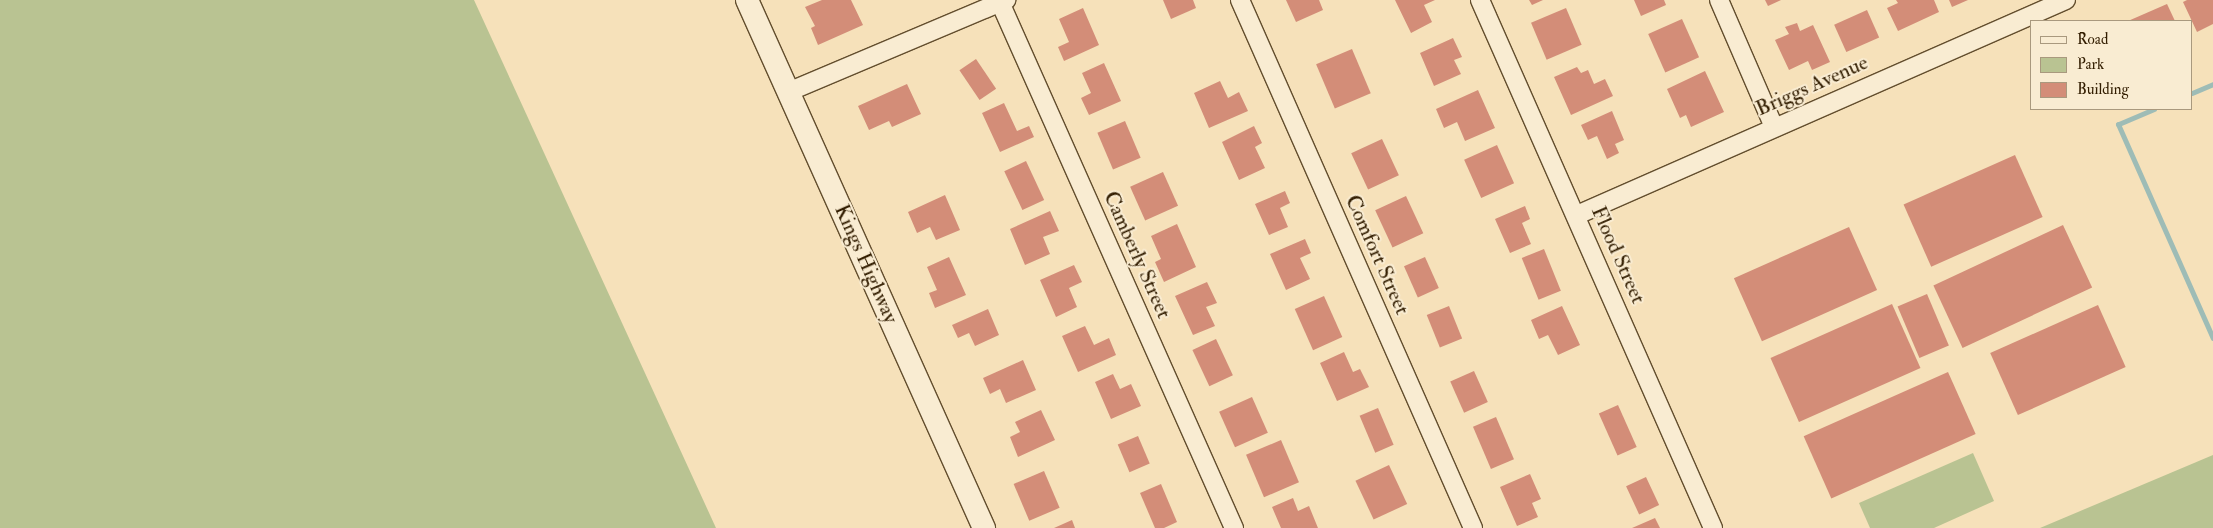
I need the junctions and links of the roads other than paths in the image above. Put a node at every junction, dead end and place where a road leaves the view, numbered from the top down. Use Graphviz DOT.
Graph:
graph roads {
  1 [pos="747,0"];
  2 [pos="1240,0"];
  3 [pos="1480,0"];
  4 [pos="1719,0"];
  5 [pos="2066,0"];
  6 [pos="1002,1"];
  7 [pos="788,92"];
  8 [pos="1774,127"];
  9 [pos="1577,215"];
  10 [pos="984,528"];
  11 [pos="1234,528"];
  12 [pos="1473,528"];
  13 [pos="1713,528"];
  1 -- 7 [label="street, Kings Highway"];
  2 -- 12 [label="street, Comfort Street"];
  3 -- 9 [label="street, Flood Street"];
  4 -- 8 [label="street"];
  5 -- 8 [label="street, Briggs Avenue"];
  6 -- 7 [label="street"];
  6 -- 11 [label="street, Camberly Street"];
  7 -- 10 [label="street, Kings Highway"];
  8 -- 9 [label="street, Briggs Avenue"];
  9 -- 13 [label="street, Flood Street"];
}
